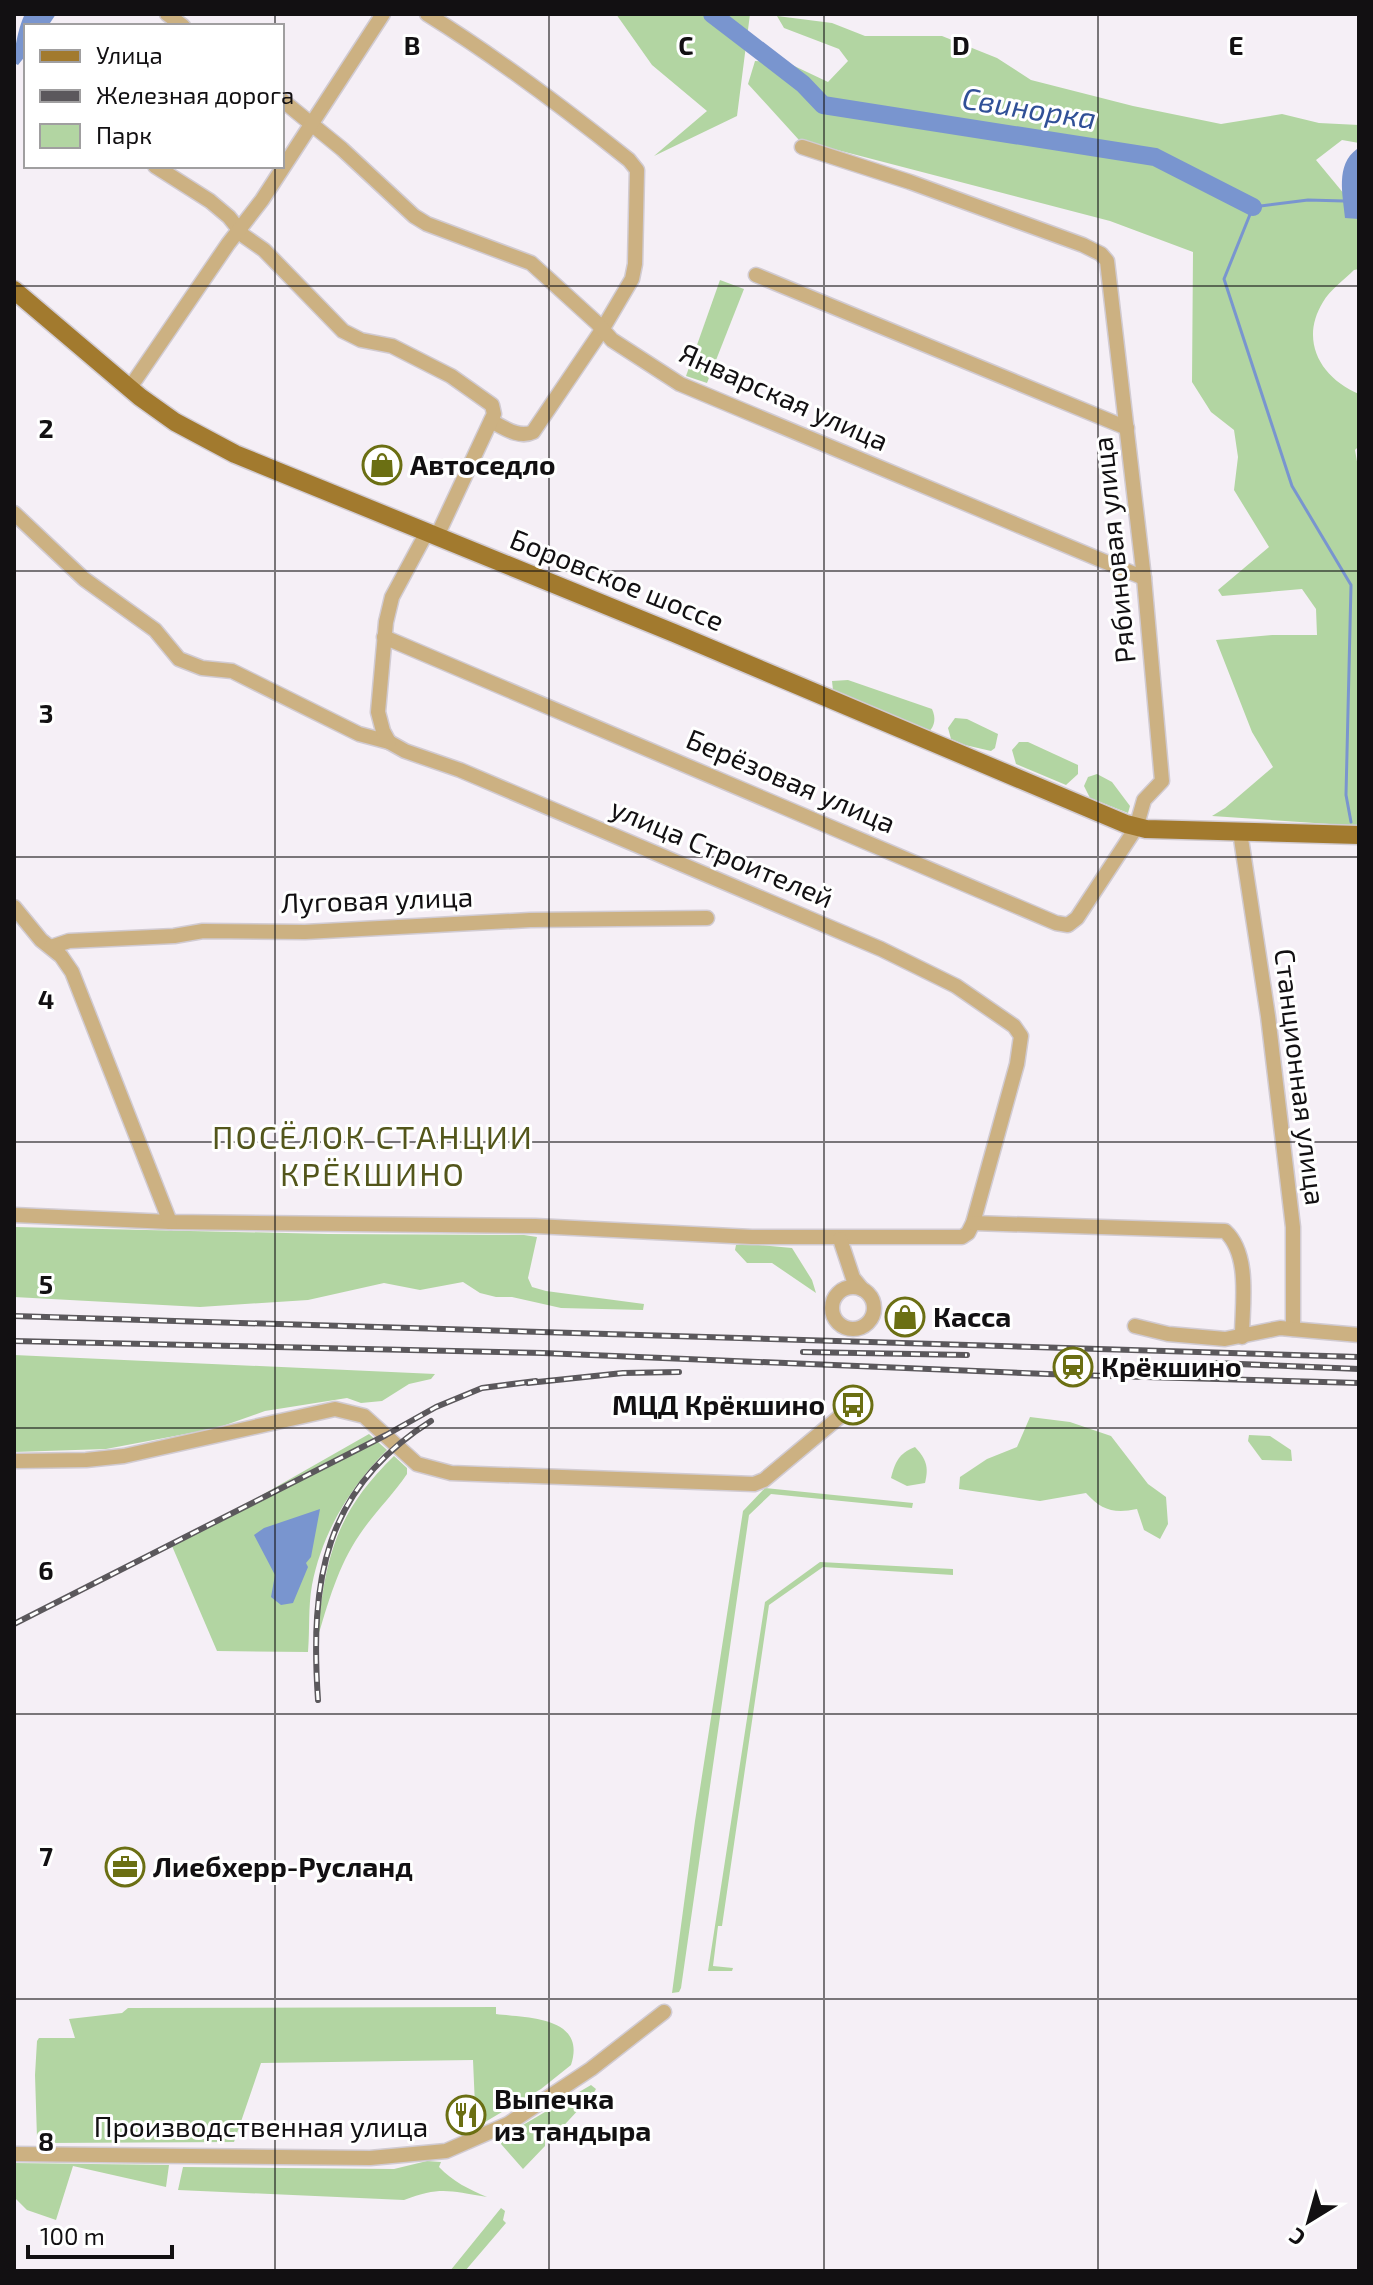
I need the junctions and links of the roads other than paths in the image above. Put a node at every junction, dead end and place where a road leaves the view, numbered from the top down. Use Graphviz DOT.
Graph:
graph roads {
  1 [pos="383,14"];
  2 [pos="427,14"];
  3 [pos="284,102"];
  4 [pos="311,123"];
  5 [pos="802,147"];
  6 [pos="284,165"];
  7 [pos="158,168"];
  8 [pos="282,168"];
  9 [pos="239,231"];
  10 [pos="756,275"];
  11 [pos="14,290"];
  12 [pos="602,330"];
  13 [pos="129,389"];
  14 [pos="492,418"];
  15 [pos="1127,428"];
  16 [pos="14,513"];
  17 [pos="432,534"];
  18 [pos="1144,578"];
  19 [pos="384,637"];
  20 [pos="389,742"];
  21 [pos="1136,828"];
  22 [pos="1240,832"];
  23 [pos="1359,835"];
  24 [pos="14,907"];
  25 [pos="707,918"];
  26 [pos="51,947"];
  27 [pos="14,1215"];
  28 [pos="170,1222"];
  29 [pos="973,1223"];
  30 [pos="840,1239"];
  31 [pos="854,1285"];
  32 [pos="1135,1326"];
  33 [pos="1293,1329"];
  34 [pos="1359,1335"];
  35 [pos="1242,1337"];
  36 [pos="855,1411"];
  37 [pos="14,1461"];
  38 [pos="664,2012"];
  39 [pos="14,2154"];
  1 -- 4 [label="street"];
  2 -- 12 [label="street"];
  3 -- 4 [label="street, Январская улица"];
  4 -- 6 [label="street"];
  4 -- 12 [label="street, Январская улица"];
  5 -- 15 [label="street, Рябиновая улица"];
  7 -- 9 [label="street"];
  8 -- 9 [label="street"];
  9 -- 13 [label="street"];
  9 -- 14 [label="street"];
  10 -- 15 [label="street"];
  11 -- 13 [label="main road, Боровское шоссе"];
  12 -- 14 [label="street"];
  12 -- 18 [label="street, Январская улица"];
  13 -- 17 [label="main road, Боровское шоссе"];
  14 -- 17 [label="street"];
  15 -- 18 [label="street, Рябиновая улица"];
  16 -- 20 [label="street, улица Строителей"];
  17 -- 19 [label="street"];
  17 -- 21 [label="main road, Боровское шоссе"];
  18 -- 21 [label="street, Рябиновая улица"];
  19 -- 20 [label="street"];
  19 -- 21 [label="street, Берёзовая улица"];
  20 -- 29 [label="street, улица Строителей"];
  21 -- 22 [label="main road, Боровское шоссе"];
  22 -- 23 [label="main road, Боровское шоссе"];
  22 -- 33 [label="street, Станционная улица"];
  24 -- 26 [label="street"];
  25 -- 26 [label="street, Луговая улица"];
  26 -- 28 [label="street"];
  27 -- 28 [label="street"];
  28 -- 30 [label="street"];
  29 -- 30 [label="street"];
  29 -- 35 [label="street"];
  30 -- 31 [label="street"];
  32 -- 35 [label="street"];
  33 -- 34 [label="street"];
  33 -- 35 [label="street"];
  36 -- 37 [label="street"];
  38 -- 39 [label="street, Производственная улица"];
}
